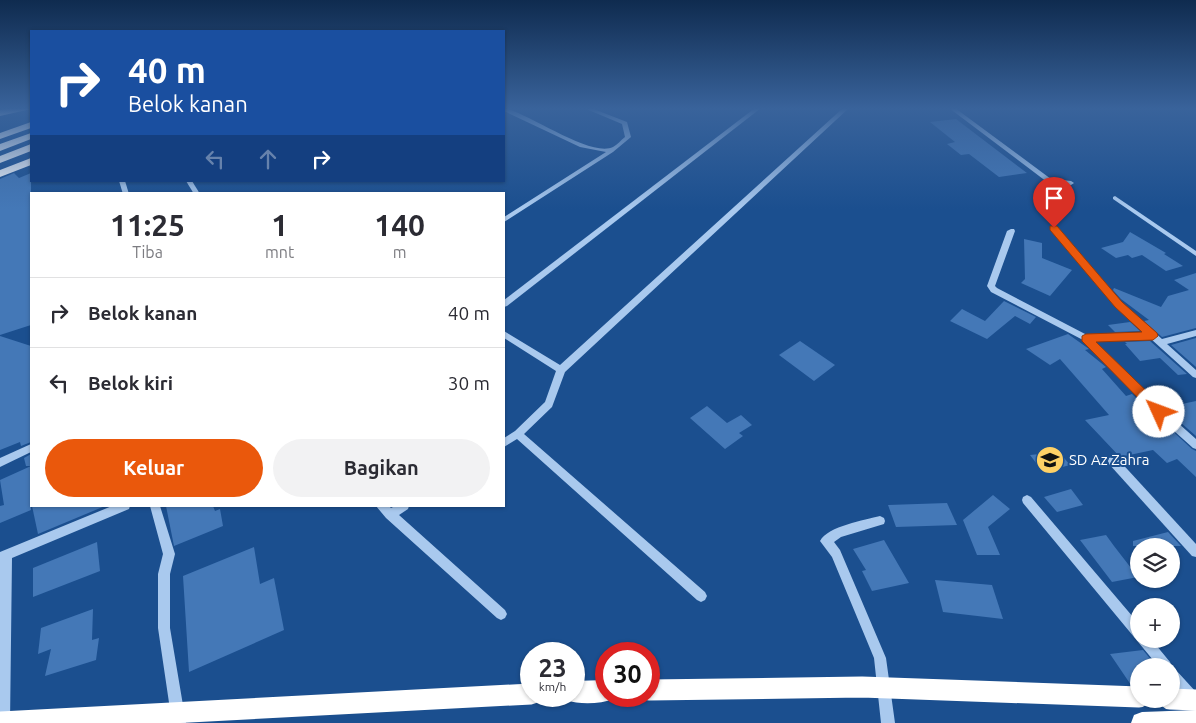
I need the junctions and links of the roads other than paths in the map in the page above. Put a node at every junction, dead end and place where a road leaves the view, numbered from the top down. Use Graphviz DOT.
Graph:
graph roads {
  1 [pos="16,142"];
  2 [pos="573,142"];
  3 [pos="622,142"];
  4 [pos="714,142"];
  5 [pos="809,142"];
  6 [pos="997,142"];
  7 [pos="30,147"];
  8 [pos="0,148"];
  9 [pos="614,149"];
  10 [pos="0,160"];
  11 [pos="30,161"];
  12 [pos="0,174"];
  13 [pos="1071,183"];
  14 [pos="1115,198"];
  15 [pos="505,219"];
  16 [pos="1054,228"];
  17 [pos="1011,231"];
  18 [pos="1196,254"];
  19 [pos="505,303"];
  20 [pos="1196,332"];
  21 [pos="505,335"];
  22 [pos="1153,336"];
  23 [pos="1086,338"];
  24 [pos="1162,342"];
  25 [pos="561,370"];
  26 [pos="1196,375"];
  27 [pos="518,434"];
  28 [pos="505,441"];
  29 [pos="1196,445"];
  30 [pos="30,448"];
  31 [pos="1113,461"];
  32 [pos="0,463"];
  33 [pos="1027,500"];
  34 [pos="123,507"];
  35 [pos="154,507"];
  36 [pos="382,507"];
  37 [pos="402,507"];
  38 [pos="390,515"];
  39 [pos="880,520"];
  40 [pos="1196,552"];
  41 [pos="3,556"];
  42 [pos="701,596"];
  43 [pos="501,614"];
  44 [pos="1130,623"];
  45 [pos="1151,648"];
  46 [pos="1159,658"];
  47 [pos="1180,689"];
  48 [pos="660,690"];
  49 [pos="520,695"];
  50 [pos="1130,697"];
  51 [pos="1196,701"];
  52 [pos="1196,720"];
  53 [pos="2,722"];
  54 [pos="178,723"];
  55 [pos="888,723"];
  56 [pos="1142,723"];
  1 -- 8 [label="highway"];
  2 -- 9 [label="street"];
  3 -- 9 [label="street"];
  4 -- 19 [label="street"];
  5 -- 25 [label="street"];
  6 -- 13 [label="street"];
  7 -- 10 [label="highway"];
  9 -- 15 [label="street"];
  11 -- 12 [label="highway"];
  14 -- 18 [label="street"];
  16 -- 22 [label="street"];
  17 -- 23 [label="street"];
  20 -- 24 [label="street"];
  21 -- 25 [label="street"];
  22 -- 23 [label="street"];
  22 -- 24 [label="street"];
  23 -- 29 [label="street"];
  24 -- 26 [label="street"];
  25 -- 27 [label="street"];
  27 -- 28 [label="street"];
  27 -- 42 [label="street"];
  30 -- 32 [label="street"];
  31 -- 40 [label="street"];
  33 -- 44 [label="street"];
  34 -- 41 [label="street"];
  35 -- 54 [label="street"];
  36 -- 38 [label="street"];
  37 -- 38 [label="street"];
  38 -- 43 [label="street"];
  39 -- 55 [label="street"];
  41 -- 53 [label="street"];
  45 -- 46 [label="street"];
  47 -- 51 [label="highway, bridge"];
  48 -- 50 [label="highway, bridge"];
  49 -- 53 [label="highway, bridge"];
  52 -- 56 [label="highway"];
}
